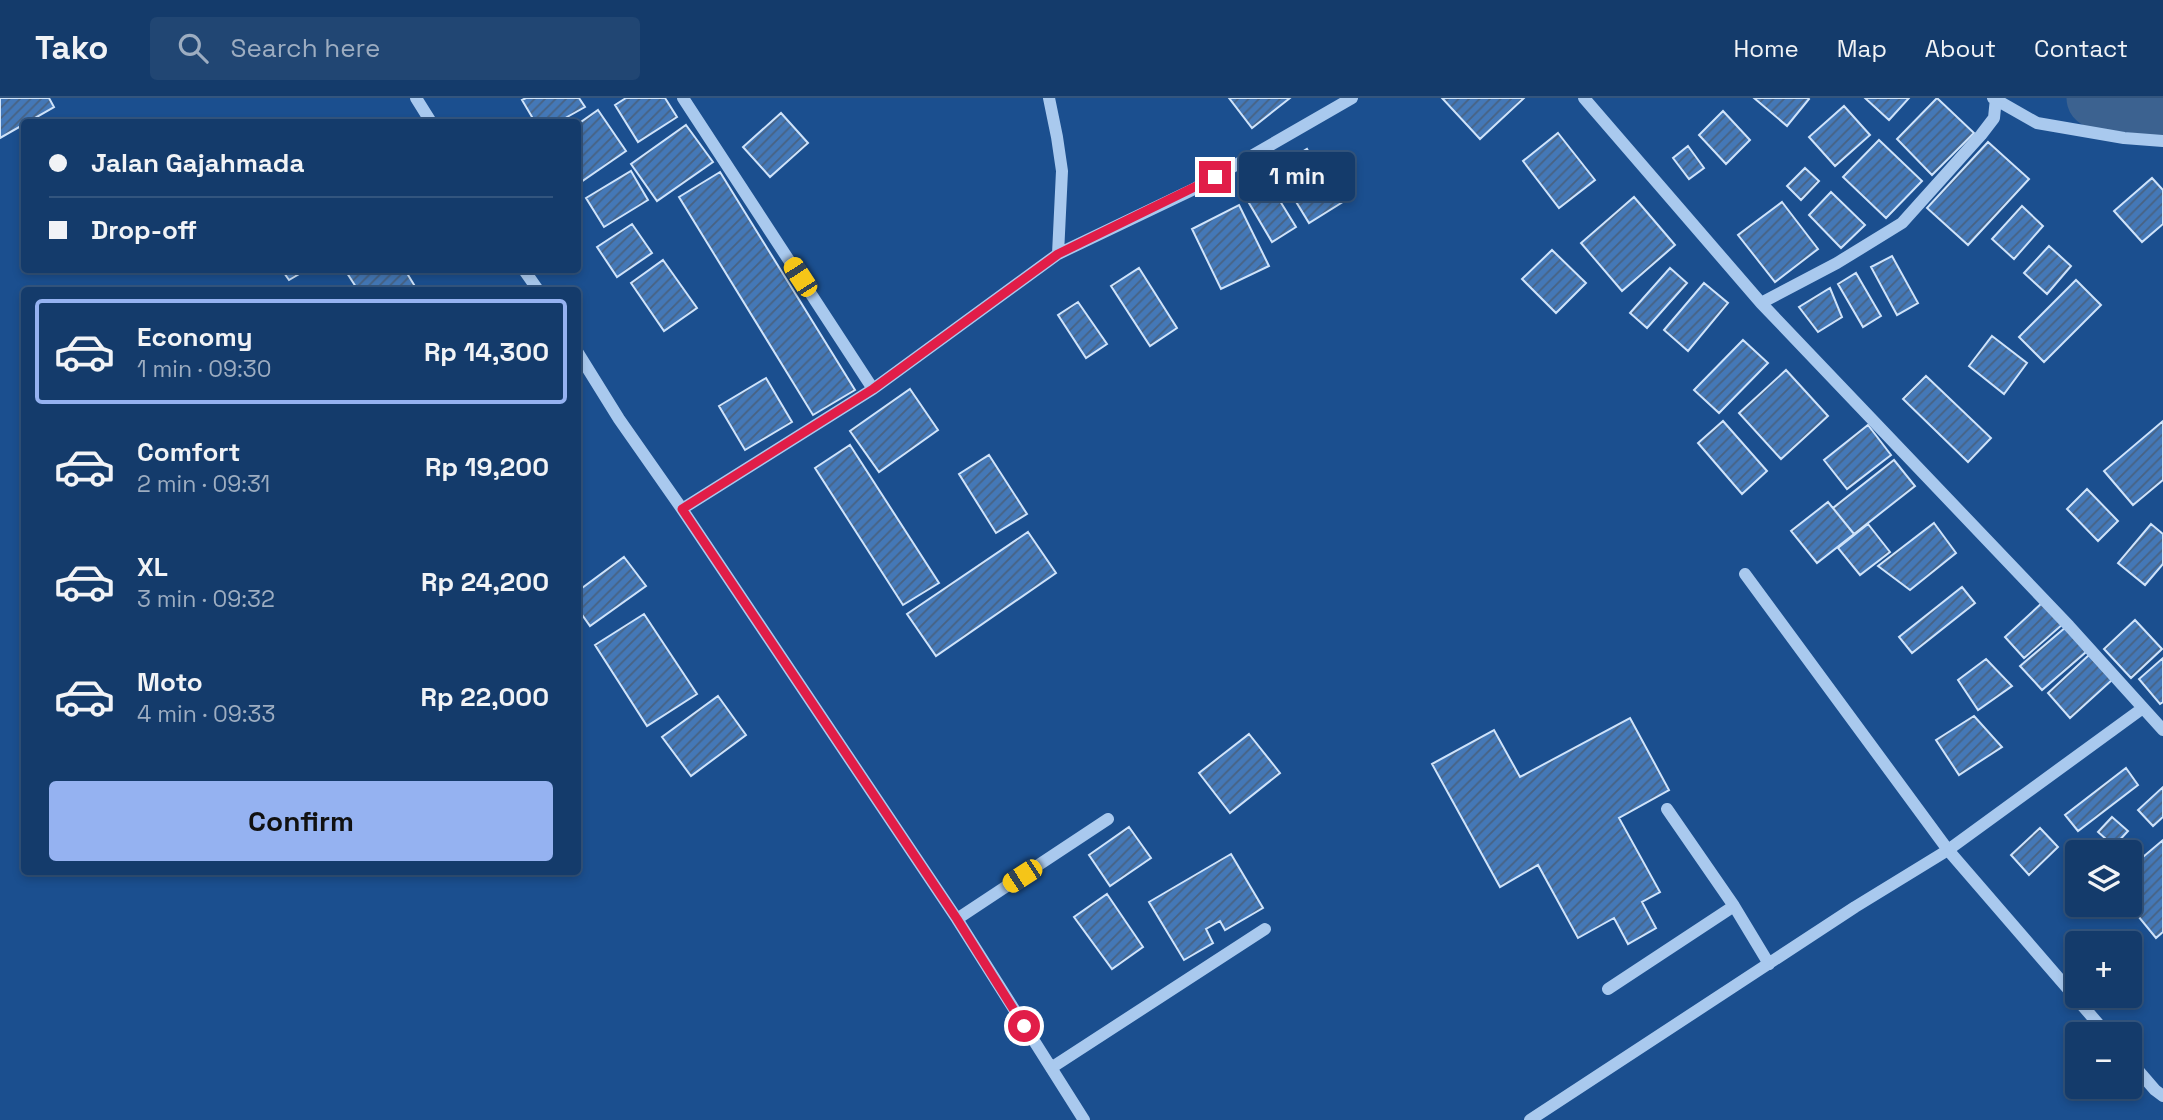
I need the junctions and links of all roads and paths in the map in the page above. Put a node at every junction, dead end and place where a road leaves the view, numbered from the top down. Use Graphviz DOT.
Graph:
graph roads {
  1 [pos="416,98"];
  2 [pos="683,98"];
  3 [pos="1049,98"];
  4 [pos="1352,98"];
  5 [pos="1584,98"];
  6 [pos="1995,98"];
  7 [pos="429,119"];
  8 [pos="2163,141"];
  9 [pos="1058,254"];
  10 [pos="1761,303"];
  11 [pos="581,358"];
  12 [pos="873,389"];
  13 [pos="682,509"];
  14 [pos="1745,574"];
  15 [pos="2143,708"];
  16 [pos="2163,730"];
  17 [pos="1667,809"];
  18 [pos="1108,818"];
  19 [pos="1948,850"];
  20 [pos="1734,906"];
  21 [pos="957,919"];
  22 [pos="1265,929"];
  23 [pos="1769,964"];
  24 [pos="1608,989"];
  25 [pos="2097,1022"];
  26 [pos="1051,1068"];
  27 [pos="2142,1075"];
  28 [pos="2163,1096"];
  29 [pos="1084,1120"];
  30 [pos="1530,1120"];
  1 -- 7 [label="street"];
  2 -- 12 [label="street"];
  3 -- 9 [label="street"];
  4 -- 9 [label="street"];
  5 -- 10 [label="street"];
  6 -- 8 [label="street"];
  6 -- 10 [label="street"];
  9 -- 12 [label="street"];
  10 -- 15 [label="street"];
  11 -- 13 [label="street"];
  12 -- 13 [label="street"];
  13 -- 21 [label="street"];
  14 -- 19 [label="street"];
  15 -- 16 [label="street"];
  15 -- 19 [label="street"];
  17 -- 20 [label="street"];
  18 -- 21 [label="street"];
  19 -- 23 [label="street"];
  19 -- 25 [label="street"];
  20 -- 23 [label="street"];
  20 -- 24 [label="street"];
  21 -- 26 [label="street"];
  22 -- 26 [label="street"];
  23 -- 30 [label="street"];
  26 -- 29 [label="street"];
  27 -- 28 [label="street"];
}
